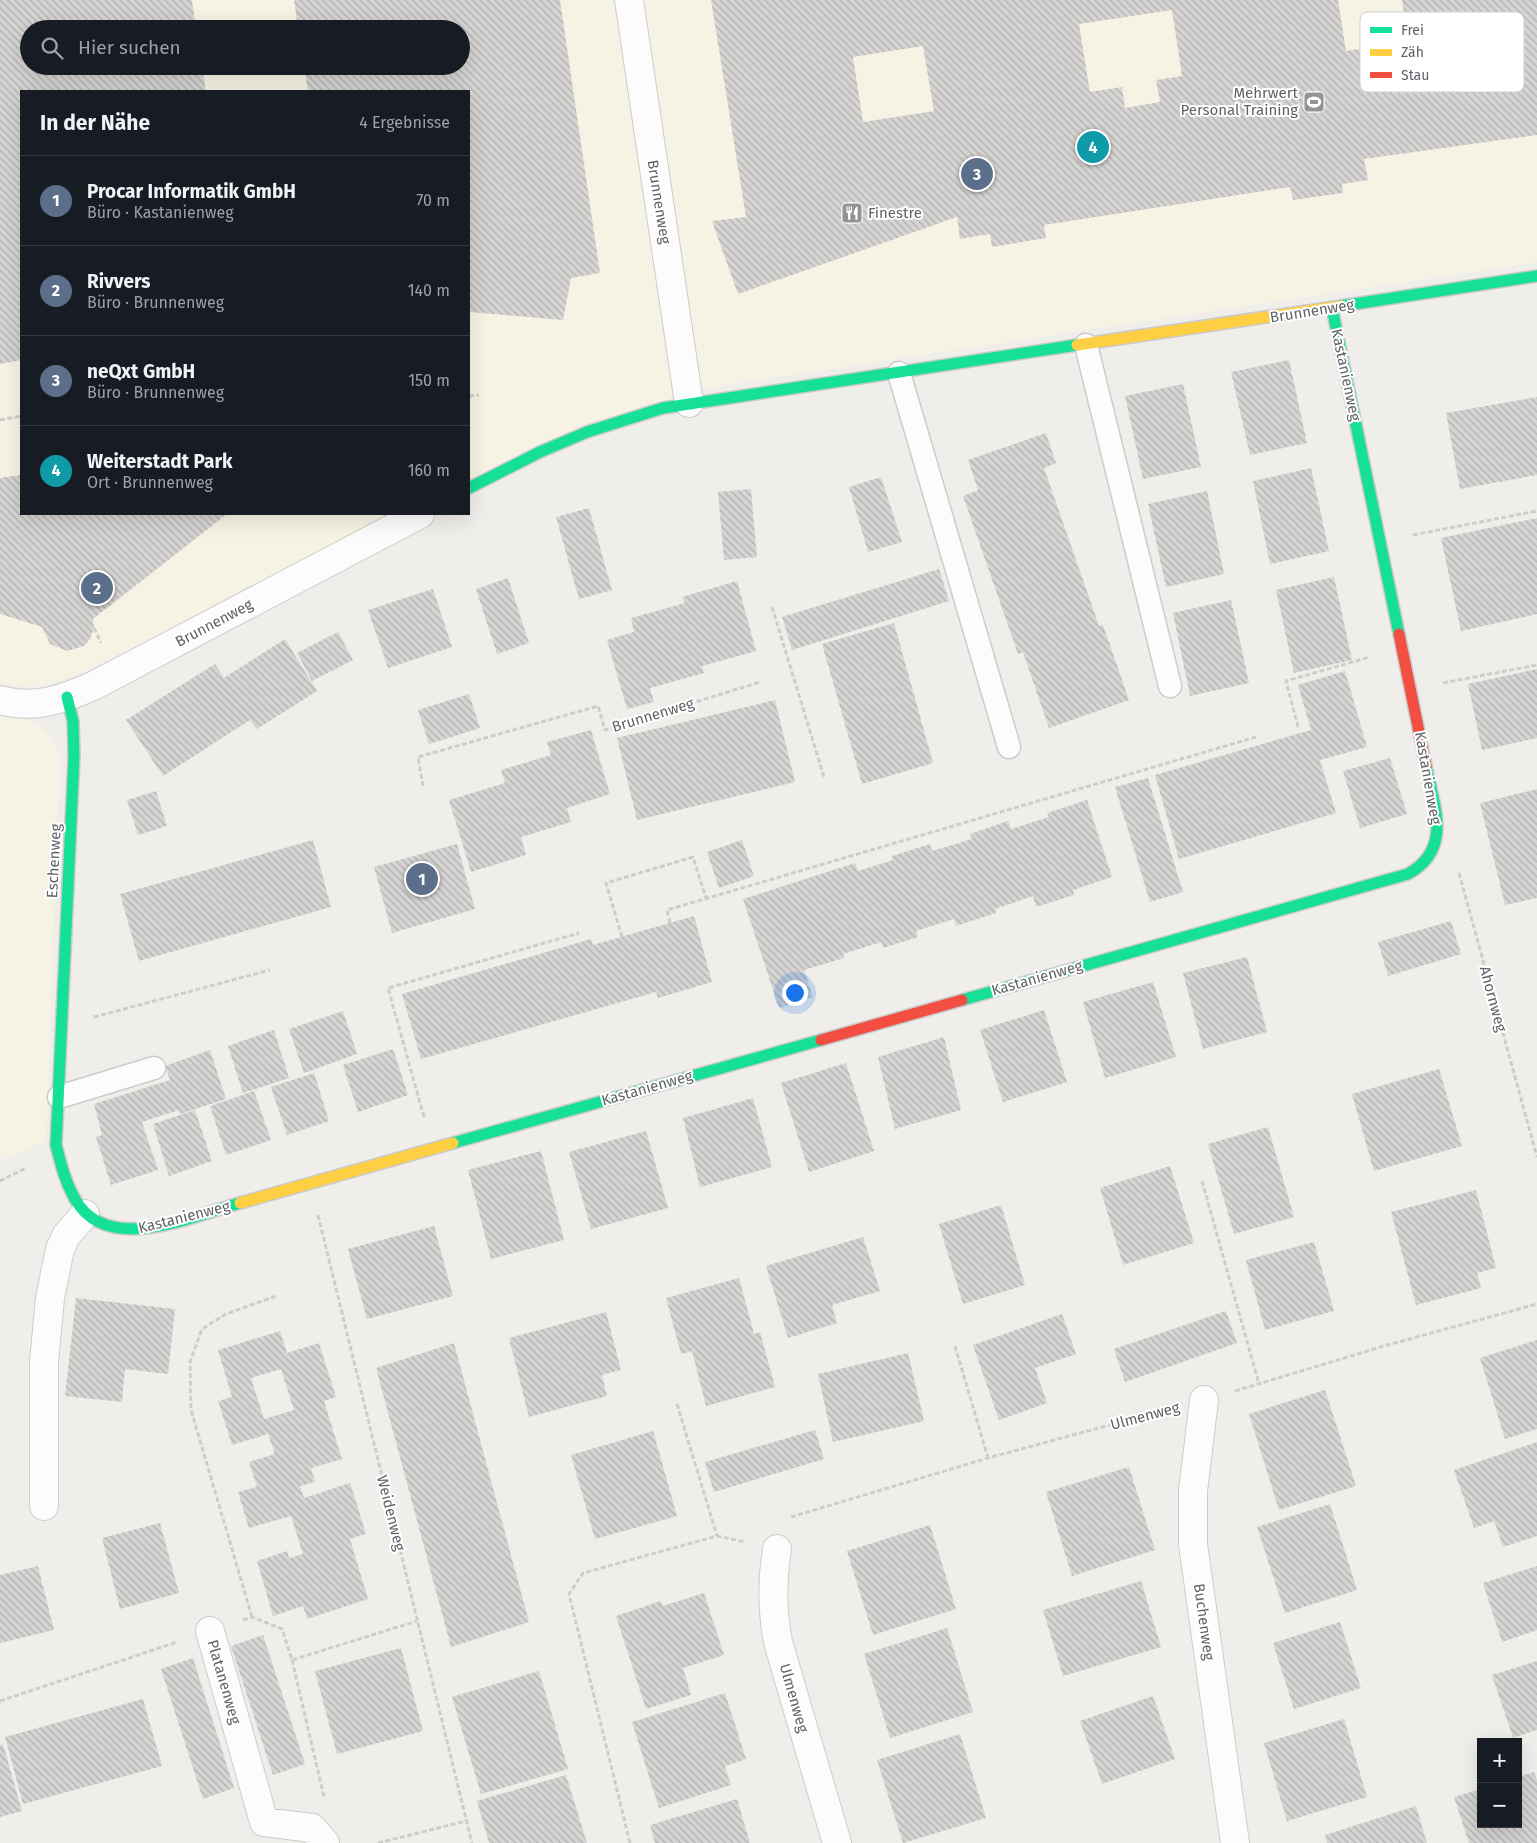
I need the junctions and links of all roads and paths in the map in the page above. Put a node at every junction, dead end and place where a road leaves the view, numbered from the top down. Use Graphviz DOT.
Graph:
graph roads {
  1 [pos="628,0"];
  2 [pos="1537,276"];
  3 [pos="1332,308"];
  4 [pos="1086,345"];
  5 [pos="900,373"];
  6 [pos="479,394"];
  7 [pos="470,396"];
  8 [pos="689,404"];
  9 [pos="20,416"];
  10 [pos="0,420"];
  11 [pos="470,487"];
  12 [pos="1537,511"];
  13 [pos="418,515"];
  14 [pos="1380,542"];
  15 [pos="772,607"];
  16 [pos="94,628"];
  17 [pos="101,644"];
  18 [pos="1402,648"];
  19 [pos="1537,665"];
  20 [pos="760,682"];
  21 [pos="1170,686"];
  22 [pos="1411,689"];
  23 [pos="67,697"];
  24 [pos="0,700"];
  25 [pos="1298,727"];
  26 [pos="1256,737"];
  27 [pos="1009,748"];
  28 [pos="824,777"];
  29 [pos="423,786"];
  30 [pos="1433,854"];
  31 [pos="706,898"];
  32 [pos="670,923"];
  33 [pos="579,933"];
  34 [pos="622,937"];
  35 [pos="270,970"];
  36 [pos="62,1026"];
  37 [pos="154,1068"];
  38 [pos="59,1097"];
  39 [pos="433,1149"];
  40 [pos="1537,1157"];
  41 [pos="1202,1181"];
  42 [pos="309,1183"];
  43 [pos="85,1214"];
  44 [pos="276,1296"];
  45 [pos="1537,1304"];
  46 [pos="955,1346"];
  47 [pos="1259,1384"];
  48 [pos="1204,1400"];
  49 [pos="677,1404"];
  50 [pos="988,1458"];
  51 [pos="44,1506"];
  52 [pos="717,1536"];
  53 [pos="777,1549"];
  54 [pos="252,1617"];
  55 [pos="417,1621"];
  56 [pos="210,1631"];
  57 [pos="292,1660"];
  58 [pos="0,1701"];
  59 [pos="466,1822"];
  60 [pos="319,1836"];
  61 [pos="378,1843"];
  62 [pos="472,1843"];
  63 [pos="630,1843"];
  64 [pos="837,1843"];
  65 [pos="1235,1843"];
  1 -- 8 [label="street, Brunnenweg"];
  2 -- 3 [label="street, Brunnenweg"];
  3 -- 4 [label="street, Brunnenweg"];
  3 -- 14 [label="street, Kastanienweg"];
  4 -- 5 [label="street, Brunnenweg"];
  4 -- 21 [label="lane"];
  5 -- 8 [label="street, Brunnenweg"];
  5 -- 27 [label="lane"];
  6 -- 7 [label="path"];
  8 -- 11 [label="street, Brunnenweg"];
  9 -- 10 [label="path"];
  12 -- 14 [label="path"];
  13 -- 23 [label="street, Brunnenweg"];
  14 -- 18 [label="street, Kastanienweg"];
  15 -- 28 [label="path"];
  16 -- 17 [label="path"];
  18 -- 22 [label="street, Kastanienweg"];
  18 -- 25 [label="path"];
  19 -- 22 [label="path"];
  20 -- 29 [label="path, Brunnenweg"];
  22 -- 30 [label="street, Kastanienweg"];
  23 -- 24 [label="street, Brunnenweg"];
  23 -- 36 [label="street, Eschenweg"];
  26 -- 31 [label="path"];
  30 -- 39 [label="street, Kastanienweg"];
  30 -- 40 [label="path, Ahornweg"];
  31 -- 32 [label="path"];
  31 -- 34 [label="path"];
  33 -- 39 [label="path"];
  35 -- 36 [label="path"];
  36 -- 38 [label="street, Eschenweg"];
  37 -- 38 [label="lane"];
  38 -- 43 [label="street, Eschenweg"];
  39 -- 42 [label="street, Kastanienweg"];
  41 -- 47 [label="path"];
  42 -- 43 [label="street, Kastanienweg"];
  42 -- 55 [label="path, Weidenweg"];
  43 -- 51 [label="street"];
  44 -- 54 [label="path"];
  45 -- 47 [label="path, Ulmenweg"];
  46 -- 50 [label="path"];
  47 -- 48 [label="path, Ulmenweg"];
  48 -- 50 [label="path, Ulmenweg"];
  48 -- 65 [label="street, Buchenweg"];
  49 -- 52 [label="path"];
  50 -- 53 [label="path, Ulmenweg"];
  52 -- 53 [label="path"];
  52 -- 63 [label="path"];
  53 -- 64 [label="street, Ulmenweg"];
  54 -- 56 [label="path"];
  54 -- 57 [label="path"];
  55 -- 57 [label="path"];
  55 -- 59 [label="path, Weidenweg"];
  56 -- 58 [label="path, Platanenweg"];
  56 -- 60 [label="street, Platanenweg"];
  57 -- 60 [label="path"];
  59 -- 61 [label="path"];
  59 -- 62 [label="path, Weidenweg"];
}
